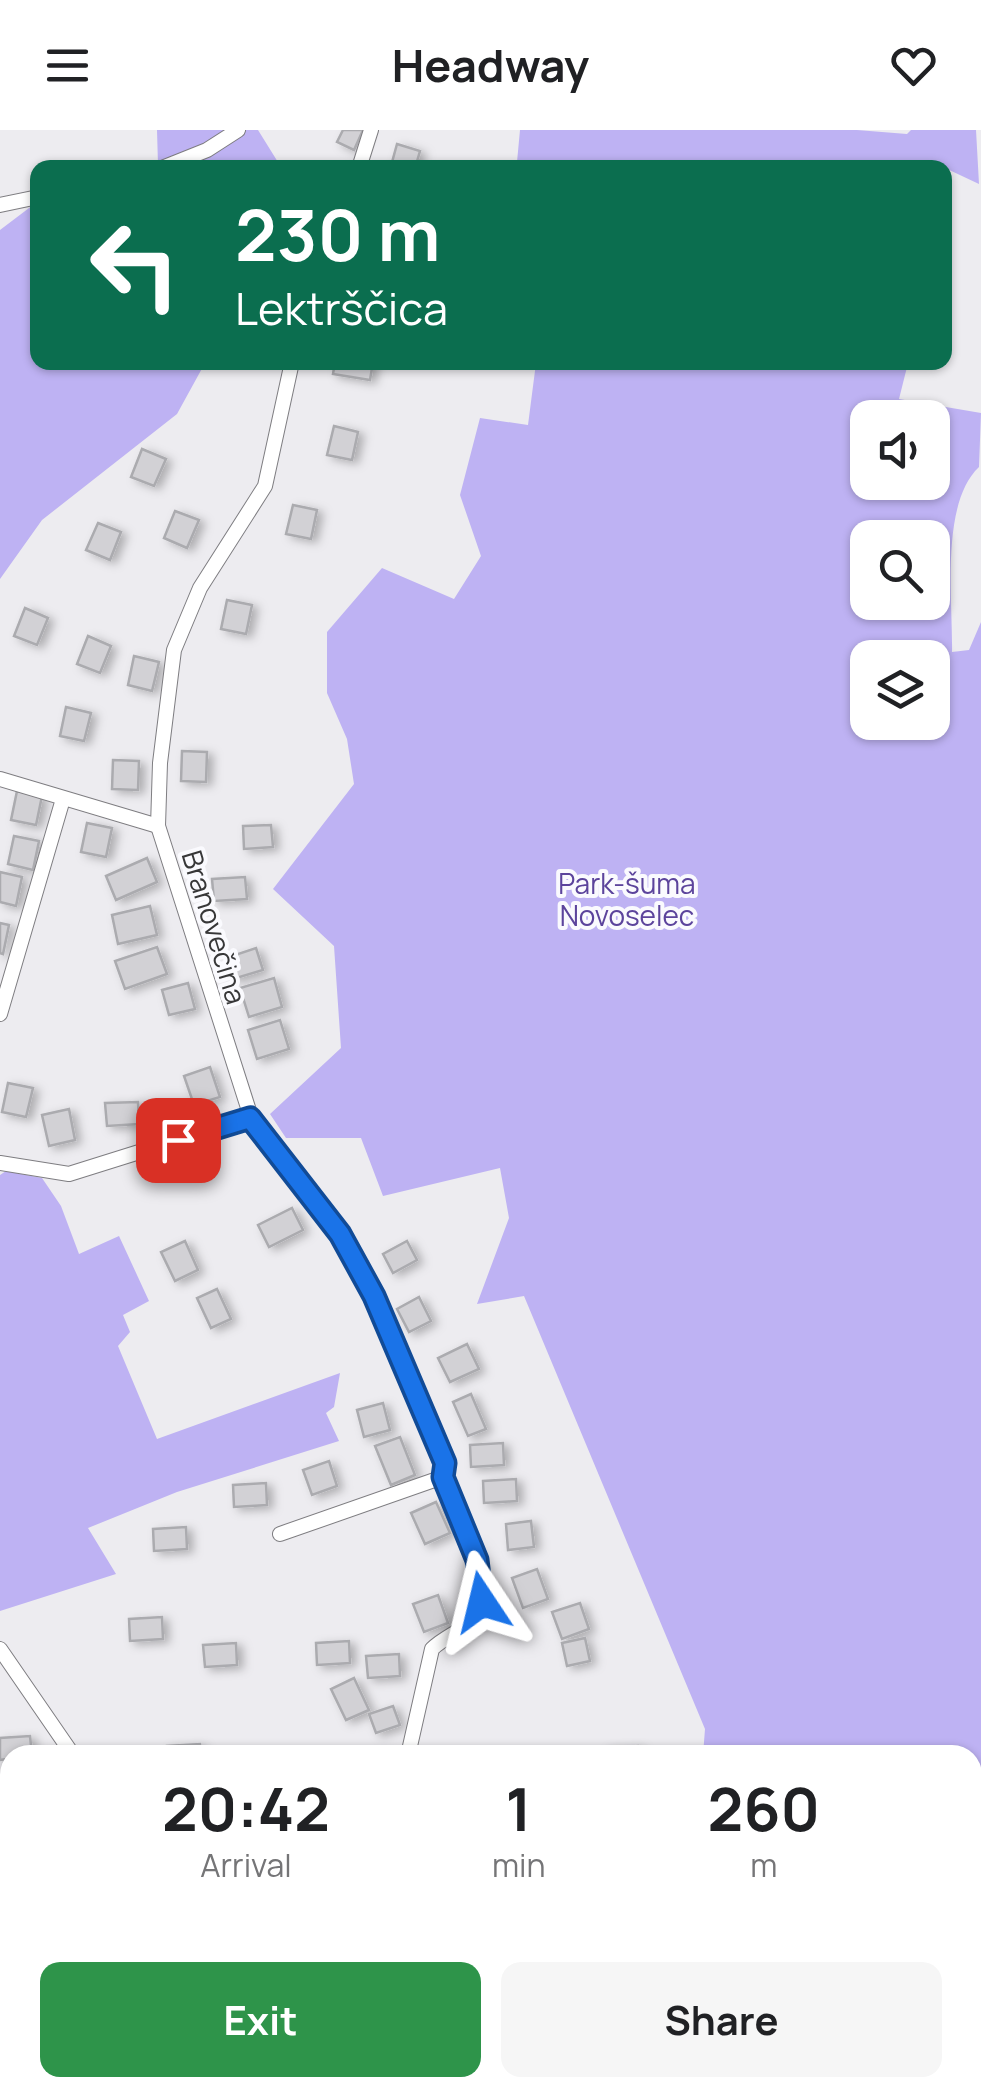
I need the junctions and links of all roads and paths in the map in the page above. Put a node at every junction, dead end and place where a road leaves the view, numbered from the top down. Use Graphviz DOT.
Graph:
graph roads {
  1 [pos="238,130"];
  2 [pos="371,130"];
  3 [pos="182,160"];
  4 [pos="362,160"];
  5 [pos="30,199"];
  6 [pos="0,205"];
  7 [pos="290,370"];
  8 [pos="0,779"];
  9 [pos="63,798"];
  10 [pos="158,826"];
  11 [pos="0,1014"];
  12 [pos="250,1118"];
  13 [pos="0,1162"];
  14 [pos="443,1477"];
  15 [pos="280,1534"];
  16 [pos="0,1649"];
  17 [pos="66,1745"];
  18 [pos="410,1745"];
  1 -- 3 [label="street"];
  2 -- 4 [label="street"];
  5 -- 6 [label="street"];
  7 -- 10 [label="street, Branovečina"];
  8 -- 9 [label="street"];
  9 -- 10 [label="street"];
  9 -- 11 [label="street"];
  10 -- 12 [label="street, Branovečina"];
  12 -- 13 [label="street"];
  12 -- 14 [label="street, Branovečina"];
  14 -- 15 [label="street"];
  14 -- 18 [label="street, Branovečina"];
  16 -- 17 [label="street"];
}
